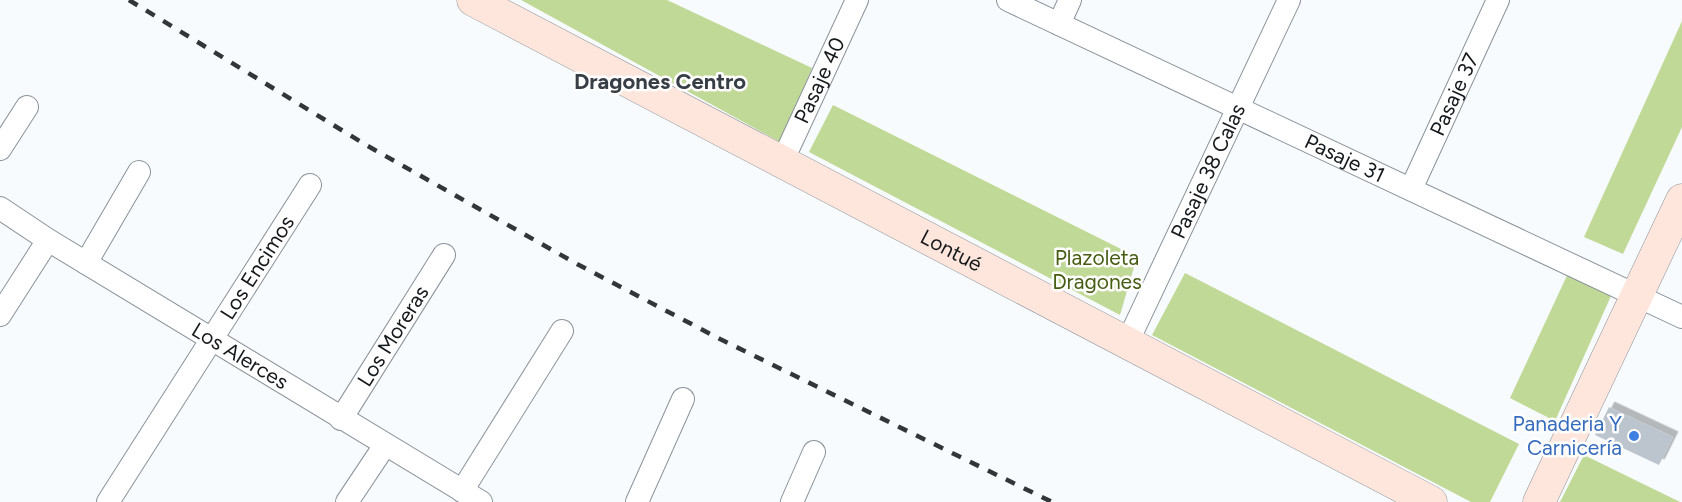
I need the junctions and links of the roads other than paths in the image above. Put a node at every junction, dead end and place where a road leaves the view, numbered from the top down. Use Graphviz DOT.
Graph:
graph roads {
  1 [pos="473,0"];
  2 [pos="858,0"];
  3 [pos="1008,0"];
  4 [pos="1070,0"];
  5 [pos="1289,0"];
  6 [pos="1498,0"];
  7 [pos="1059,24"];
  8 [pos="27,106"];
  9 [pos="1238,108"];
  10 [pos="0,149"];
  11 [pos="782,162"];
  12 [pos="139,172"];
  13 [pos="310,185"];
  14 [pos="1411,189"];
  15 [pos="1682,200"];
  16 [pos="0,208"];
  17 [pos="48,240"];
  18 [pos="444,255"];
  19 [pos="86,263"];
  20 [pos="1638,296"];
  21 [pos="0,315"];
  22 [pos="1682,317"];
  23 [pos="562,331"];
  24 [pos="212,339"];
  25 [pos="1127,343"];
  26 [pos="683,399"];
  27 [pos="341,419"];
  28 [pos="385,445"];
  29 [pos="814,452"];
  30 [pos="471,497"];
  31 [pos="108,502"];
  32 [pos="347,502"];
  33 [pos="637,502"];
  34 [pos="792,502"];
  35 [pos="1431,502"];
  36 [pos="1539,502"];
  1 -- 11 [label="street, Lontué"];
  2 -- 11 [label="street, Pasaje 40"];
  3 -- 7 [label="street, Pasaje 31"];
  4 -- 7 [label="street"];
  5 -- 9 [label="street, Pasaje 38 Calas"];
  6 -- 14 [label="street, Pasaje 37"];
  7 -- 9 [label="street, Pasaje 31"];
  8 -- 10 [label="street"];
  9 -- 14 [label="street, Pasaje 31"];
  9 -- 25 [label="street, Pasaje 38 Calas"];
  11 -- 25 [label="street, Lontué"];
  12 -- 19 [label="street"];
  13 -- 24 [label="street, Los Encimos"];
  14 -- 20 [label="street, Pasaje 31"];
  15 -- 20 [label="street"];
  16 -- 17 [label="street, Los Alerces"];
  17 -- 19 [label="street, Los Alerces"];
  17 -- 21 [label="street"];
  18 -- 27 [label="street, Los Moreras"];
  19 -- 24 [label="street, Los Alerces"];
  20 -- 22 [label="street, Pasaje 31"];
  20 -- 36 [label="street"];
  23 -- 30 [label="street"];
  24 -- 27 [label="street, Los Alerces"];
  24 -- 31 [label="street, Los Encimos"];
  25 -- 35 [label="street, Lontué"];
  26 -- 33 [label="street"];
  27 -- 28 [label="street, Los Alerces"];
  28 -- 30 [label="street, Los Alerces"];
  28 -- 32 [label="street"];
  29 -- 34 [label="street"];
}
